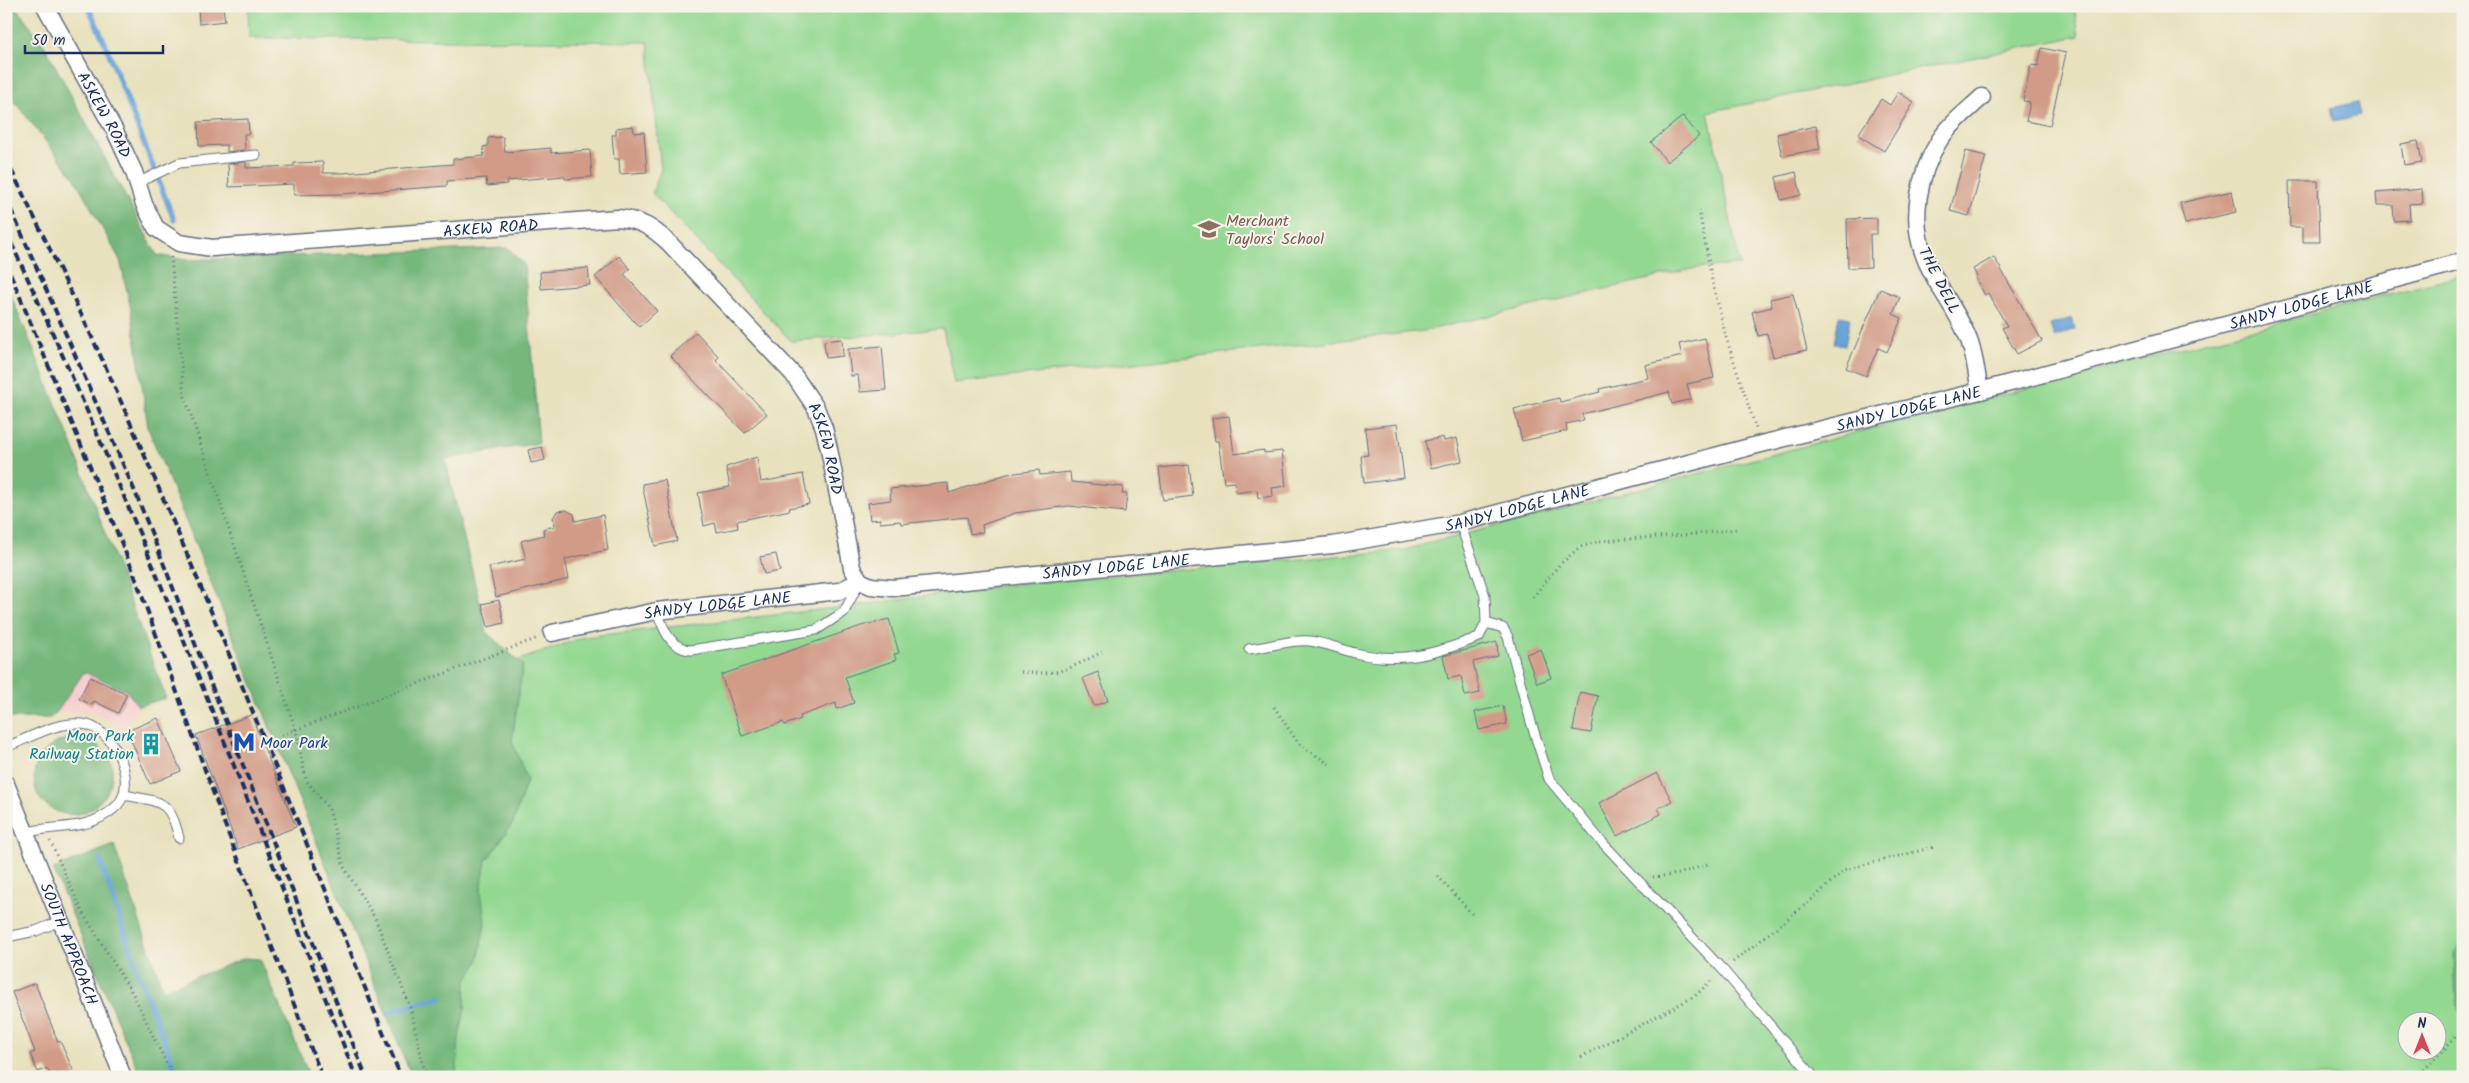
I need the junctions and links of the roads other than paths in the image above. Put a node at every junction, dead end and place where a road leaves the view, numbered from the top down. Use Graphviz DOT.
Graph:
graph roads {
  1 [pos="46,6"];
  2 [pos="1982,97"];
  3 [pos="256,155"];
  4 [pos="137,183"];
  5 [pos="2463,261"];
  6 [pos="1980,392"];
  7 [pos="1460,523"];
  8 [pos="860,581"];
  9 [pos="657,611"];
  10 [pos="1486,622"];
  11 [pos="549,634"];
  12 [pos="1249,650"];
  13 [pos="6,747"];
  14 [pos="6,786"];
  15 [pos="124,795"];
  16 [pos="11,814"];
  17 [pos="24,833"];
  18 [pos="179,838"];
  19 [pos="60,921"];
  20 [pos="6,937"];
  21 [pos="124,1077"];
  22 [pos="1814,1077"];
  1 -- 4 [label="street, ASKEW ROAD"];
  2 -- 6 [label="street, THE DELL"];
  3 -- 4 [label="lane"];
  4 -- 8 [label="street, ASKEW ROAD"];
  5 -- 6 [label="street, SANDY LODGE LANE"];
  6 -- 7 [label="street, SANDY LODGE LANE"];
  7 -- 8 [label="street, SANDY LODGE LANE"];
  7 -- 10 [label="lane"];
  8 -- 9 [label="street, SANDY LODGE LANE"];
  8 -- 9 [label="lane"];
  9 -- 11 [label="street, SANDY LODGE LANE"];
  10 -- 12 [label="lane"];
  10 -- 22 [label="lane"];
  13 -- 15 [label="lane"];
  14 -- 16 [label="street, SOUTH APPROACH"];
  15 -- 17 [label="lane"];
  15 -- 18 [label="lane"];
  16 -- 17 [label="street, SOUTH APPROACH"];
  17 -- 19 [label="street, SOUTH APPROACH"];
  19 -- 20 [label="lane"];
  19 -- 21 [label="street, SOUTH APPROACH"];
}
